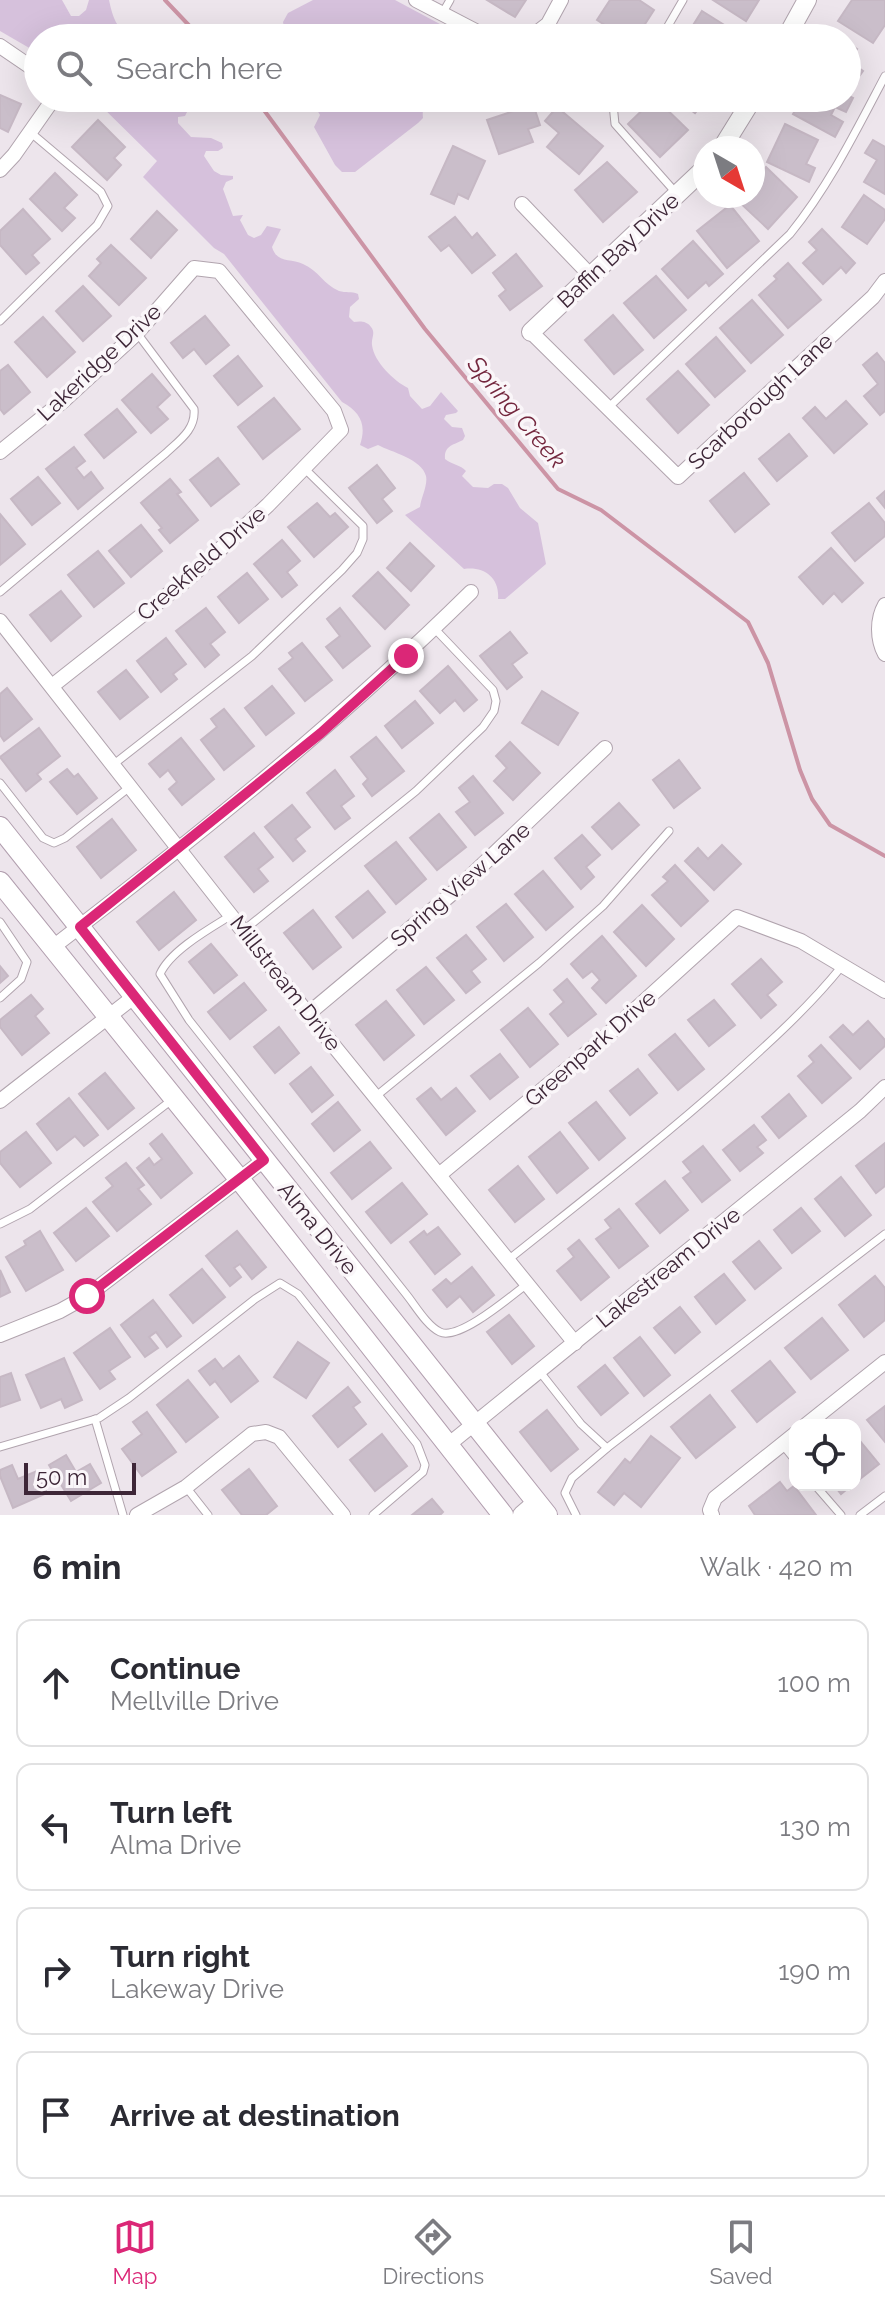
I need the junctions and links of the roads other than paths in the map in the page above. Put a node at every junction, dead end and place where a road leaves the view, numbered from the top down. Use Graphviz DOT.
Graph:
graph roads {
  1 [pos="416,0"];
  2 [pos="450,0"];
  3 [pos="561,0"];
  4 [pos="683,0"];
  5 [pos="807,0"];
  6 [pos="442,14"];
  7 [pos="462,24"];
  8 [pos="548,24"];
  9 [pos="669,24"];
  10 [pos="794,24"];
  11 [pos="0,46"];
  12 [pos="24,62"];
  13 [pos="885,76"];
  14 [pos="44,112"];
  15 [pos="616,112"];
  16 [pos="744,112"];
  17 [pos="30,132"];
  18 [pos="729,136"];
  19 [pos="0,170"];
  20 [pos="693,179"];
  21 [pos="677,194"];
  22 [pos="522,204"];
  23 [pos="591,276"];
  24 [pos="885,281"];
  25 [pos="0,321"];
  26 [pos="531,332"];
  27 [pos="137,333"];
  28 [pos="609,407"];
  29 [pos="341,430"];
  30 [pos="0,452"];
  31 [pos="304,468"];
  32 [pos="0,592"];
  33 [pos="471,592"];
  34 [pos="885,605"];
  35 [pos="0,621"];
  36 [pos="434,628"];
  37 [pos="885,654"];
  38 [pos="52,686"];
  39 [pos="605,748"];
  40 [pos="114,764"];
  41 [pos="0,783"];
  42 [pos="131,786"];
  43 [pos="0,827"];
  44 [pos="669,831"];
  45 [pos="180,847"];
  46 [pos="0,882"];
  47 [pos="232,915"];
  48 [pos="0,922"];
  49 [pos="80,927"];
  50 [pos="244,930"];
  51 [pos="53,947"];
  52 [pos="843,964"];
  53 [pos="885,991"];
  54 [pos="135,996"];
  55 [pos="0,998"];
  56 [pos="308,1014"];
  57 [pos="109,1016"];
  58 [pos="885,1087"];
  59 [pos="2,1096"];
  60 [pos="375,1097"];
  61 [pos="174,1098"];
  62 [pos="264,1160"];
  63 [pos="439,1175"];
  64 [pos="240,1180"];
  65 [pos="0,1224"];
  66 [pos="885,1234"];
  67 [pos="508,1260"];
  68 [pos="527,1284"];
  69 [pos="0,1335"];
  70 [pos="575,1343"];
  71 [pos="885,1362"];
  72 [pos="540,1372"];
  73 [pos="95,1419"];
  74 [pos="814,1419"];
  75 [pos="475,1424"];
  76 [pos="789,1439"];
  77 [pos="782,1444"];
  78 [pos="448,1445"];
  79 [pos="0,1447"];
  80 [pos="607,1448"];
  81 [pos="789,1453"];
  82 [pos="186,1487"];
  83 [pos="820,1491"];
  84 [pos="885,1496"];
  85 [pos="535,1511"];
  86 [pos="123,1515"];
  87 [pos="137,1515"];
  88 [pos="208,1515"];
  89 [pos="343,1515"];
  90 [pos="373,1515"];
  91 [pos="503,1515"];
  92 [pos="576,1515"];
  93 [pos="712,1515"];
  94 [pos="841,1515"];
  95 [pos="860,1515"];
  1 -- 6 [label="street"];
  2 -- 6 [label="lane"];
  3 -- 8 [label="street"];
  4 -- 9 [label="lane"];
  5 -- 10 [label="street"];
  6 -- 7 [label="street"];
  11 -- 12 [label="street"];
  13 -- 28 [label="lane"];
  14 -- 17 [label="street"];
  15 -- 21 [label="lane"];
  16 -- 18 [label="street"];
  17 -- 19 [label="street"];
  17 -- 25 [label="lane"];
  20 -- 21 [label="street, Baffin Bay Drive"];
  21 -- 23 [label="street, Baffin Bay Drive"];
  22 -- 23 [label="street"];
  23 -- 26 [label="street, Baffin Bay Drive"];
  24 -- 28 [label="street, Scarborough Lane"];
  26 -- 28 [label="street, Scarborough Lane"];
  27 -- 29 [label="street, Lakeridge Drive"];
  27 -- 30 [label="street, Lakeridge Drive"];
  27 -- 32 [label="lane"];
  29 -- 31 [label="street, Creekfield Drive"];
  31 -- 38 [label="street, Creekfield Drive"];
  31 -- 40 [label="lane"];
  33 -- 36 [label="street"];
  34 -- 37 [label="street"];
  35 -- 38 [label="street, Millstream Drive"];
  36 -- 45 [label="street"];
  36 -- 50 [label="lane"];
  38 -- 40 [label="street, Millstream Drive"];
  39 -- 56 [label="street, Spring View Lane"];
  40 -- 42 [label="street, Millstream Drive"];
  41 -- 42 [label="lane"];
  42 -- 45 [label="street, Millstream Drive"];
  43 -- 49 [label="main road, Alma Drive"];
  44 -- 60 [label="lane"];
  45 -- 47 [label="street, Millstream Drive"];
  45 -- 49 [label="street"];
  46 -- 51 [label="main road, Alma Drive"];
  47 -- 50 [label="street, Millstream Drive"];
  47 -- 68 [label="lane"];
  48 -- 55 [label="lane"];
  49 -- 51 [label="street"];
  49 -- 54 [label="main road, Alma Drive"];
  50 -- 56 [label="street, Millstream Drive"];
  51 -- 57 [label="main road, Alma Drive"];
  52 -- 53 [label="street"];
  52 -- 63 [label="street, Greenpark Drive"];
  52 -- 67 [label="lane"];
  54 -- 57 [label="street"];
  54 -- 62 [label="main road, Alma Drive"];
  56 -- 60 [label="street, Millstream Drive"];
  57 -- 59 [label="street"];
  57 -- 61 [label="main road, Alma Drive"];
  58 -- 70 [label="street, Lakestream Drive"];
  60 -- 63 [label="street, Millstream Drive"];
  61 -- 64 [label="main road, Alma Drive"];
  61 -- 65 [label="lane"];
  62 -- 64 [label="street"];
  62 -- 75 [label="main road, Alma Drive"];
  63 -- 67 [label="street, Millstream Drive"];
  64 -- 69 [label="street"];
  64 -- 78 [label="main road, Alma Drive"];
  66 -- 80 [label="lane"];
  67 -- 68 [label="street, Millstream Drive"];
  68 -- 70 [label="street, Millstream Drive"];
  70 -- 72 [label="street, Lakestream Drive"];
  71 -- 74 [label="street"];
  72 -- 75 [label="street, Lakestream Drive"];
  72 -- 80 [label="lane"];
  73 -- 79 [label="lane"];
  73 -- 86 [label="lane"];
  73 -- 90 [label="lane"];
  75 -- 78 [label="street, Lakestream Drive"];
  75 -- 85 [label="main road, Alma Drive"];
  76 -- 77 [label="street"];
  77 -- 81 [label="lane"];
  77 -- 93 [label="street"];
  78 -- 91 [label="main road, Alma Drive"];
  80 -- 92 [label="lane"];
  82 -- 87 [label="street"];
  82 -- 88 [label="lane"];
  82 -- 89 [label="street"];
  83 -- 94 [label="lane"];
  84 -- 95 [label="lane"];
}
